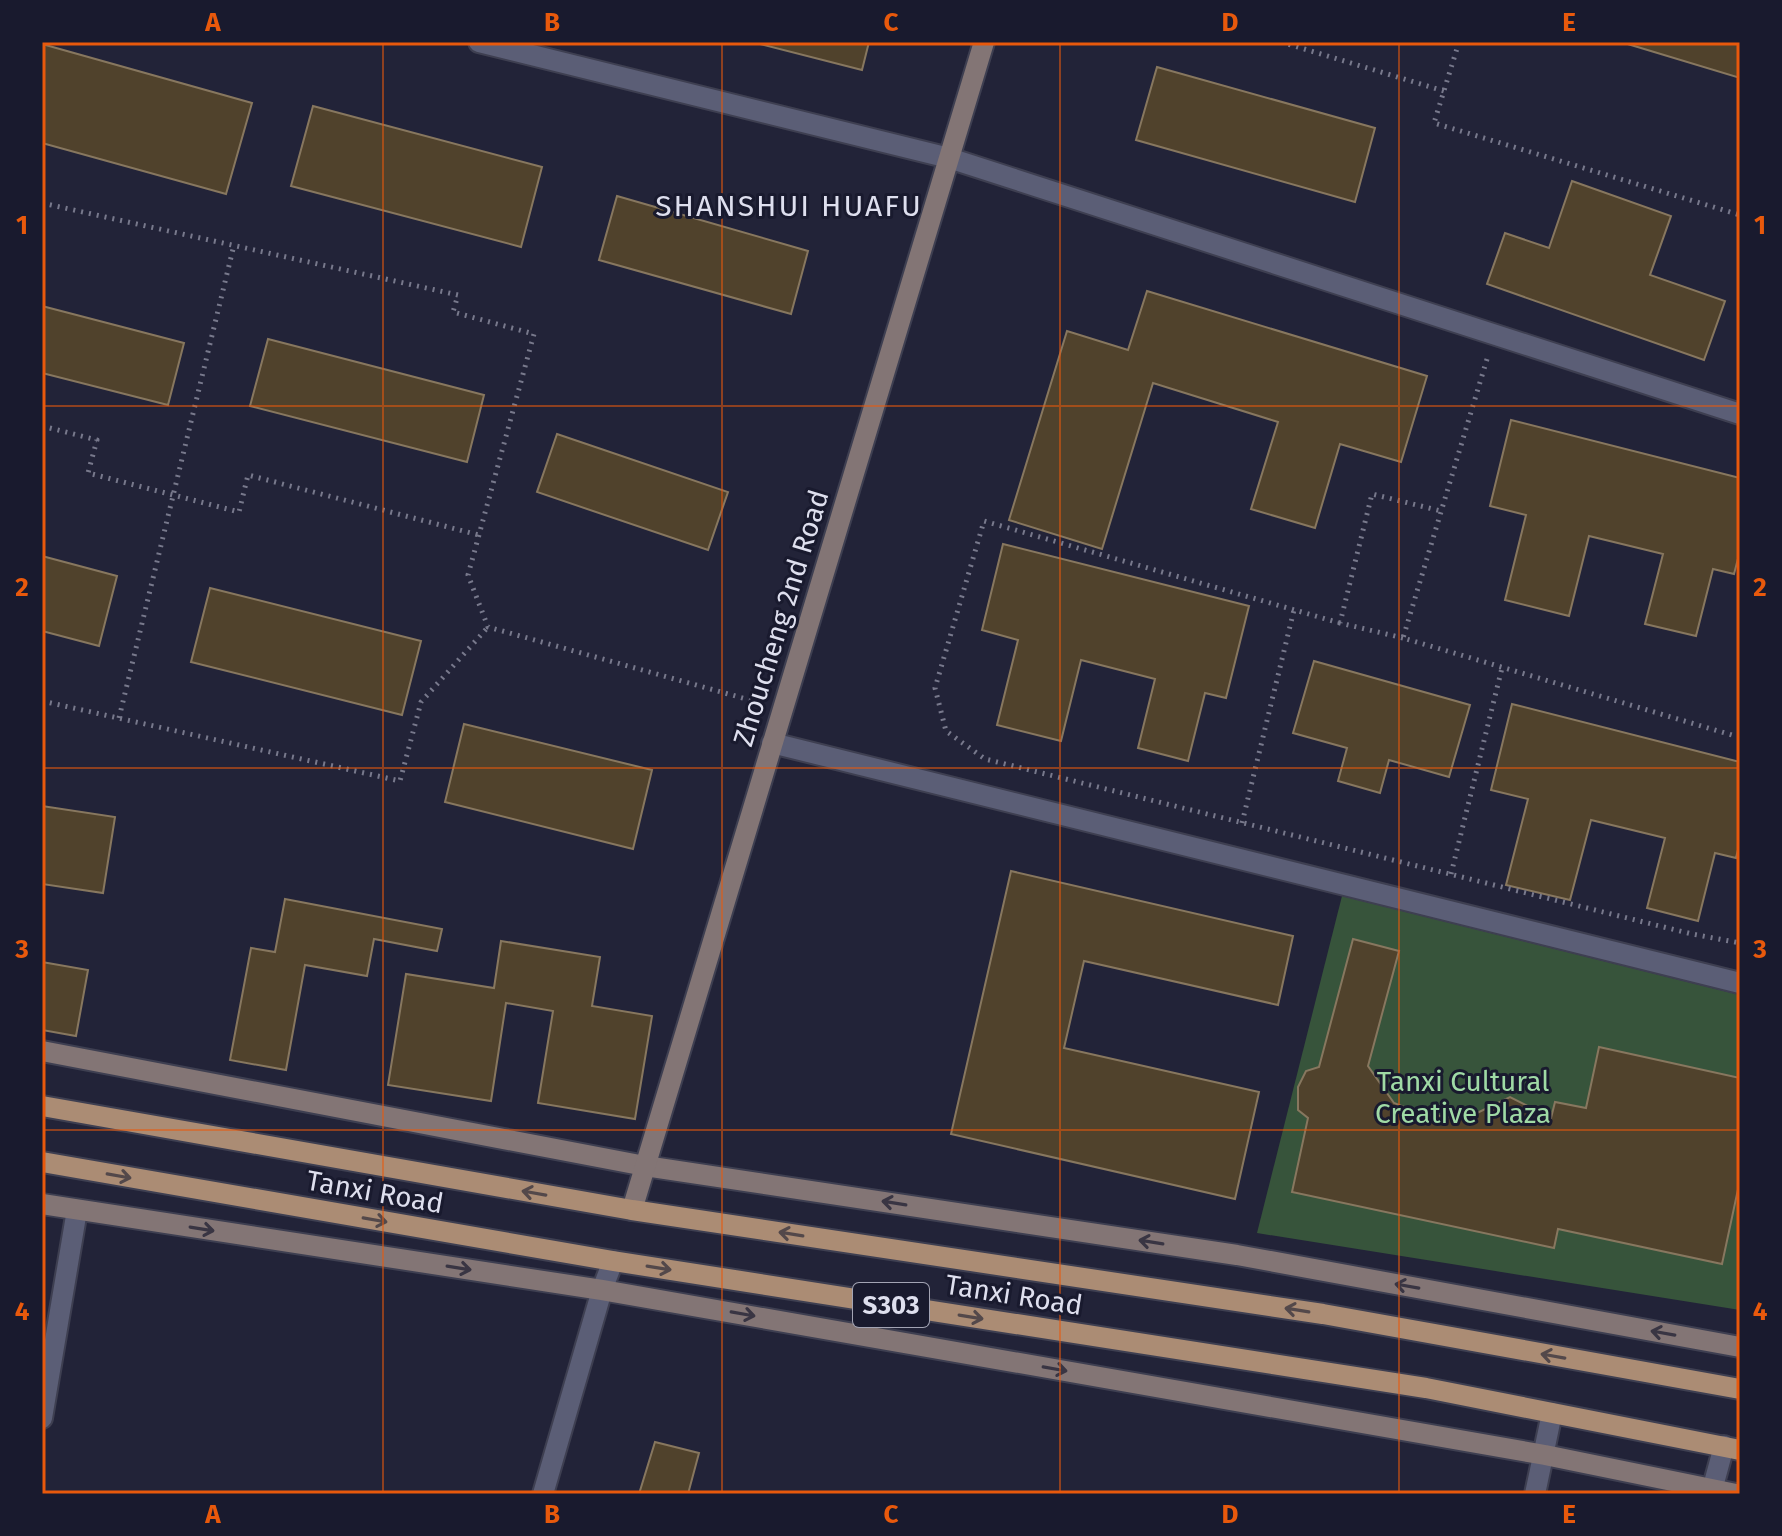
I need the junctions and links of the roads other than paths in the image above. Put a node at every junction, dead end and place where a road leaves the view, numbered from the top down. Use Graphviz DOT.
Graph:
graph roads {
  1 [pos="479,42"];
  2 [pos="984,42"];
  3 [pos="949,158"];
  4 [pos="1740,414"];
  5 [pos="772,743"];
  6 [pos="1740,983"];
  7 [pos="42,1051"];
  8 [pos="42,1106"];
  9 [pos="42,1162"];
  10 [pos="645,1166"];
  11 [pos="42,1204"];
  12 [pos="77,1210"];
  13 [pos="632,1210"];
  14 [pos="613,1261"];
  15 [pos="602,1290"];
  16 [pos="1740,1347"];
  17 [pos="1740,1389"];
  18 [pos="1552,1413"];
  19 [pos="42,1418"];
  20 [pos="1732,1448"];
  21 [pos="1545,1455"];
  22 [pos="1712,1492"];
  23 [pos="543,1494"];
  24 [pos="1535,1494"];
  25 [pos="1736,1494"];
  1 -- 3 [label="street"];
  2 -- 3 [label="street, Zhoucheng 2nd Road"];
  3 -- 4 [label="street"];
  3 -- 5 [label="street, Zhoucheng 2nd Road"];
  5 -- 6 [label="street"];
  5 -- 10 [label="street, Zhoucheng 2nd Road"];
  7 -- 10 [label="street"];
  13 -- 8 [label="main road, Tanxi Road / S303, one-way"];
  9 -- 14 [label="main road, Tanxi Road / S303, one-way"];
  10 -- 13 [label="street, Zhoucheng 2nd Road"];
  16 -- 10 [label="street, one-way"];
  11 -- 12 [label="street"];
  12 -- 15 [label="street, one-way"];
  12 -- 19 [label="street"];
  17 -- 13 [label="main road, Tanxi Road / S303, one-way"];
  14 -- 15 [label="street"];
  14 -- 18 [label="main road, Tanxi Road / S303, one-way"];
  15 -- 21 [label="street, one-way"];
  15 -- 23 [label="street"];
  18 -- 20 [label="main road, Tanxi Road / S303"];
  18 -- 21 [label="street"];
  20 -- 22 [label="street"];
  21 -- 22 [label="street"];
  21 -- 24 [label="street"];
  22 -- 25 [label="street"];
}
